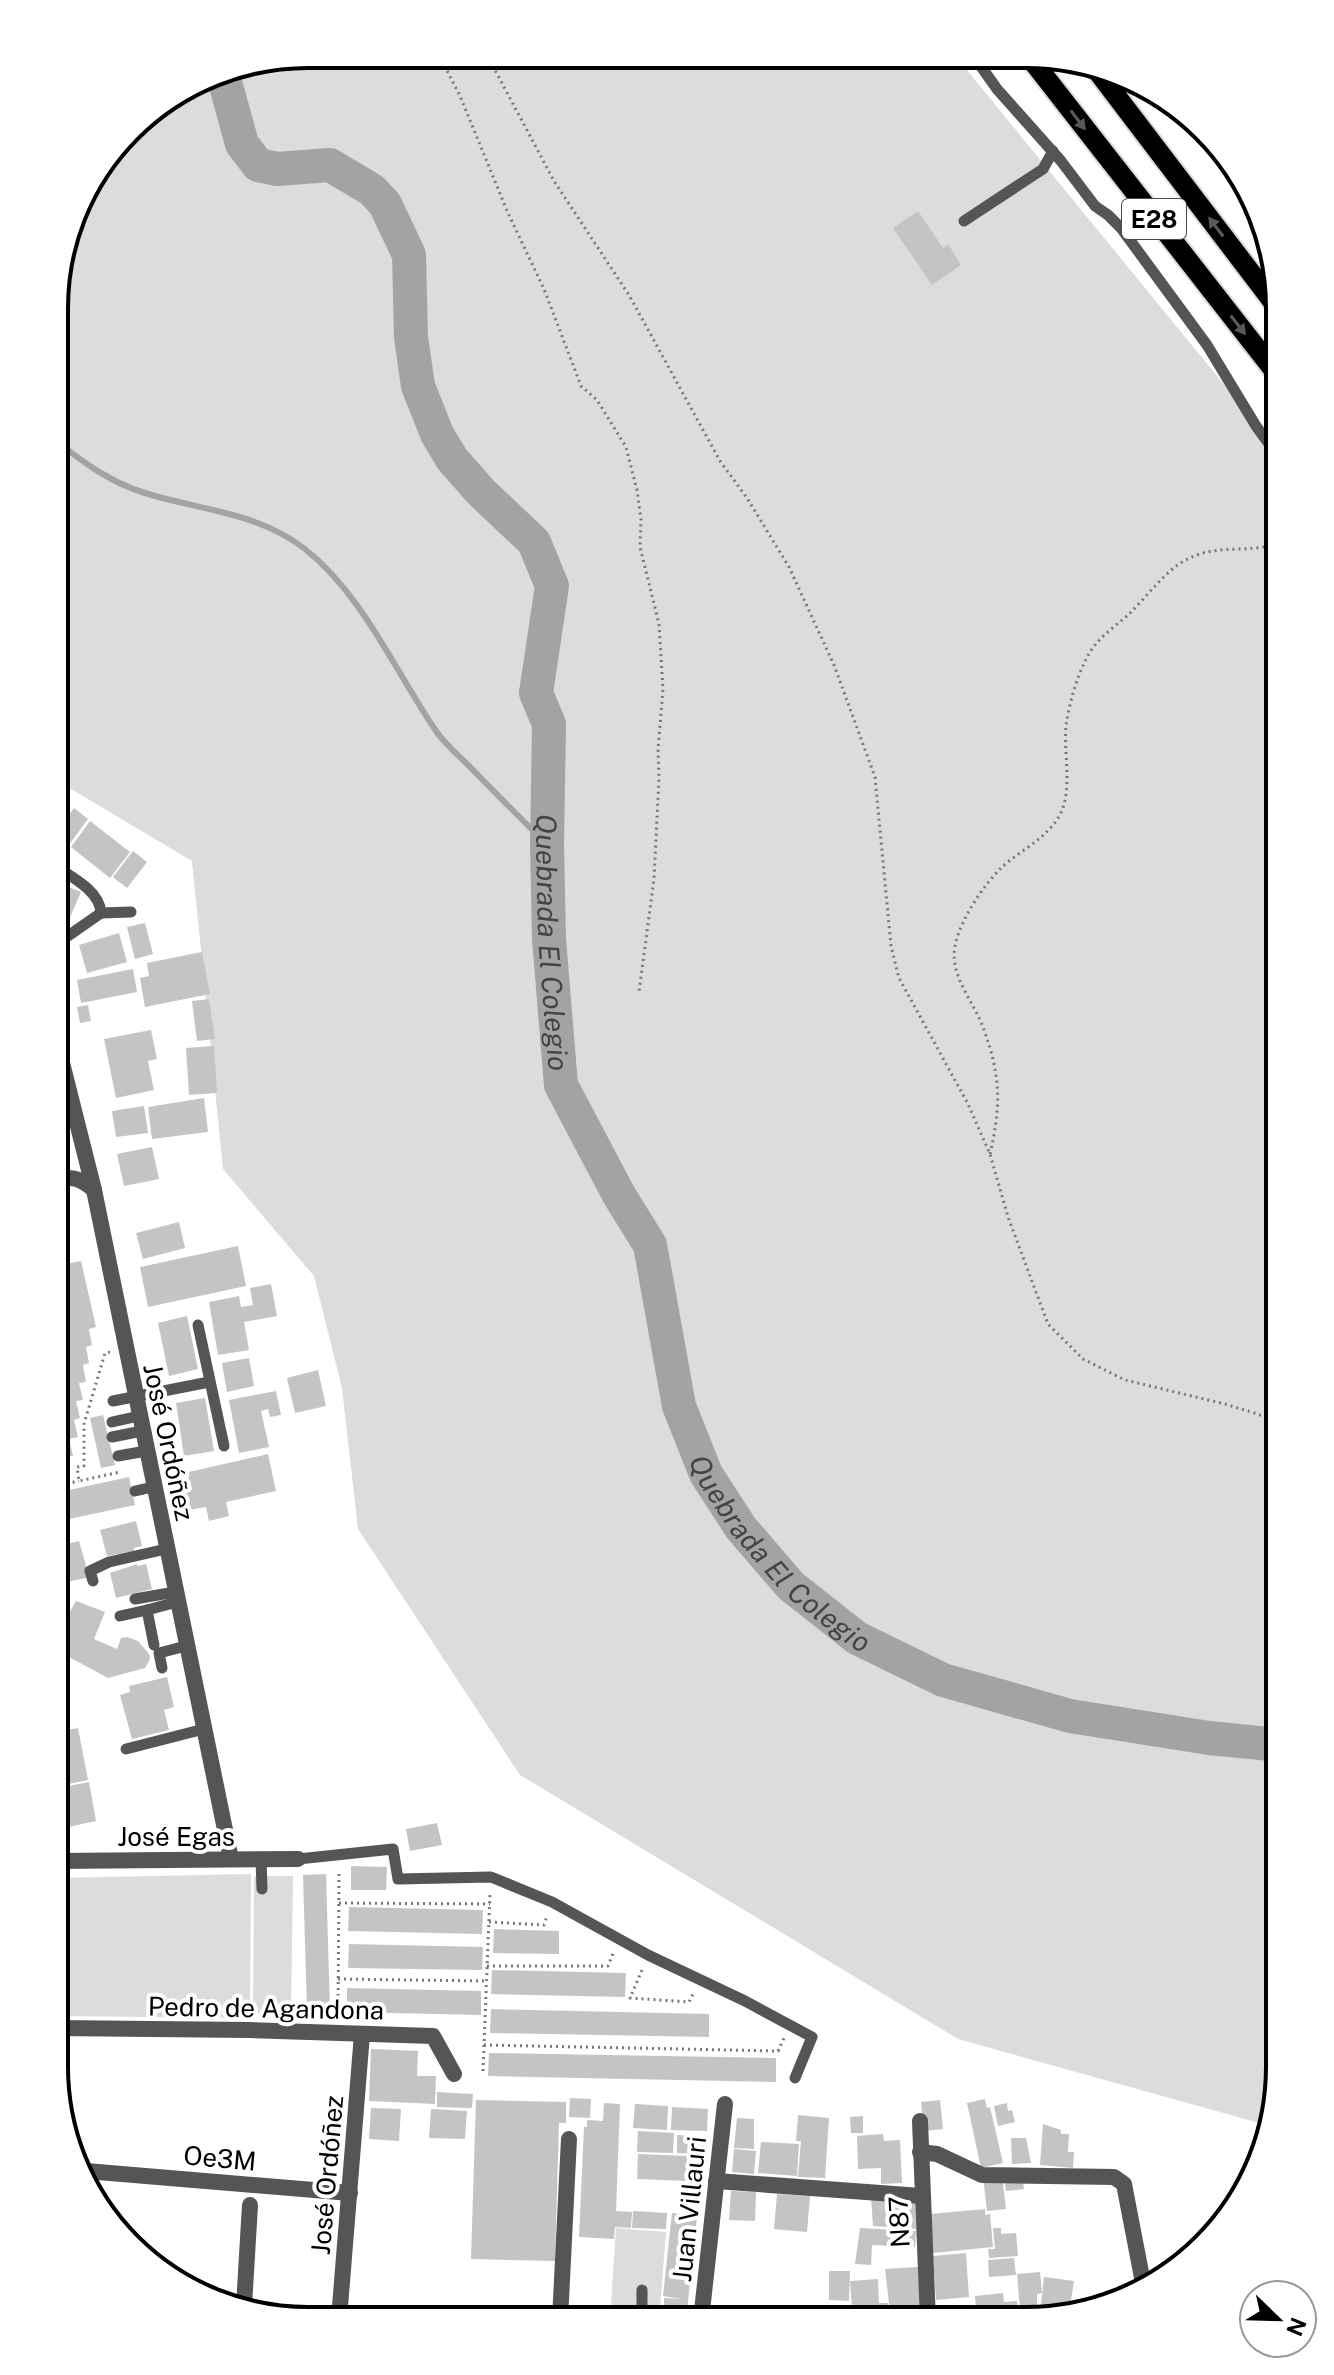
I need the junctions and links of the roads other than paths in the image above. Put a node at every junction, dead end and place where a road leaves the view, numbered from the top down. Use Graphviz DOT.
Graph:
graph roads {
  1 [pos="982,68"];
  2 [pos="1039,69"];
  3 [pos="1106,82"];
  4 [pos="1053,151"];
  5 [pos="964,221"];
  6 [pos="1265,291"];
  7 [pos="1266,360"];
  8 [pos="1266,440"];
  9 [pos="68,875"];
  10 [pos="131,912"];
  11 [pos="101,913"];
  12 [pos="68,936"];
  13 [pos="68,1087"];
  14 [pos="68,1177"];
  15 [pos="94,1190"];
  16 [pos="198,1325"];
  17 [pos="209,1382"];
  18 [pos="135,1396"];
  19 [pos="113,1401"];
  20 [pos="112,1422"];
  21 [pos="140,1424"];
  22 [pos="112,1437"];
  23 [pos="224,1446"];
  24 [pos="146,1451"];
  25 [pos="118,1456"];
  26 [pos="153,1487"];
  27 [pos="135,1491"];
  28 [pos="166,1549"];
  29 [pos="93,1581"];
  30 [pos="176,1597"];
  31 [pos="135,1599"];
  32 [pos="147,1610"];
  33 [pos="120,1616"];
  34 [pos="154,1645"];
  35 [pos="186,1646"];
  36 [pos="162,1668"];
  37 [pos="204,1729"];
  38 [pos="126,1749"];
  39 [pos="231,1859"];
  40 [pos="261,1859"];
  41 [pos="298,1859"];
  42 [pos="68,1861"];
  43 [pos="262,1889"];
  44 [pos="68,2028"];
  45 [pos="362,2034"];
  46 [pos="454,2074"];
  47 [pos="795,2078"];
  48 [pos="725,2104"];
  49 [pos="920,2121"];
  50 [pos="569,2139"];
  51 [pos="920,2152"];
  52 [pos="92,2172"];
  53 [pos="716,2181"];
  54 [pos="350,2193"];
  55 [pos="921,2196"];
  56 [pos="250,2205"];
  57 [pos="1142,2277"];
  58 [pos="642,2290"];
  59 [pos="244,2298"];
  60 [pos="340,2307"];
  61 [pos="561,2307"];
  62 [pos="642,2307"];
  63 [pos="702,2307"];
  64 [pos="927,2307"];
  1 -- 4 [label="lane"];
  2 -- 7 [label="main road, E28, one-way"];
  6 -- 3 [label="main road, E28, one-way"];
  4 -- 5 [label="lane"];
  4 -- 8 [label="lane"];
  9 -- 11 [label="lane"];
  10 -- 11 [label="lane"];
  11 -- 12 [label="lane"];
  13 -- 15 [label="street, José Ordóñez"];
  14 -- 15 [label="street"];
  15 -- 18 [label="street, José Ordóñez"];
  16 -- 17 [label="lane"];
  17 -- 18 [label="lane"];
  17 -- 23 [label="lane"];
  18 -- 19 [label="lane"];
  18 -- 21 [label="street, José Ordóñez"];
  20 -- 21 [label="lane"];
  21 -- 22 [label="lane"];
  21 -- 24 [label="street, José Ordóñez"];
  24 -- 25 [label="lane"];
  24 -- 26 [label="street, José Ordóñez"];
  26 -- 27 [label="lane"];
  26 -- 28 [label="street, José Ordóñez"];
  28 -- 29 [label="lane"];
  28 -- 30 [label="street, José Ordóñez"];
  30 -- 31 [label="lane"];
  30 -- 32 [label="lane"];
  30 -- 35 [label="street, José Ordóñez"];
  32 -- 33 [label="lane"];
  32 -- 34 [label="lane"];
  35 -- 36 [label="lane"];
  35 -- 37 [label="street, José Ordóñez"];
  37 -- 38 [label="lane"];
  37 -- 39 [label="street, José Ordóñez"];
  39 -- 40 [label="street, José Egas"];
  39 -- 42 [label="street, José Egas"];
  40 -- 41 [label="street, José Egas"];
  40 -- 43 [label="lane"];
  41 -- 47 [label="lane"];
  44 -- 45 [label="street, Pedro de Agandona"];
  45 -- 46 [label="street, Pedro de Agandona"];
  45 -- 54 [label="street, José Ordóñez"];
  48 -- 53 [label="street, Juan Villauri"];
  49 -- 51 [label="street, N87"];
  50 -- 61 [label="street"];
  51 -- 55 [label="street, N87"];
  51 -- 57 [label="street"];
  52 -- 54 [label="street, Oe3M"];
  53 -- 55 [label="street"];
  53 -- 63 [label="street, Juan Villauri"];
  54 -- 60 [label="street, José Ordóñez"];
  55 -- 64 [label="street, N87"];
  56 -- 59 [label="street"];
  58 -- 62 [label="lane"];
}
